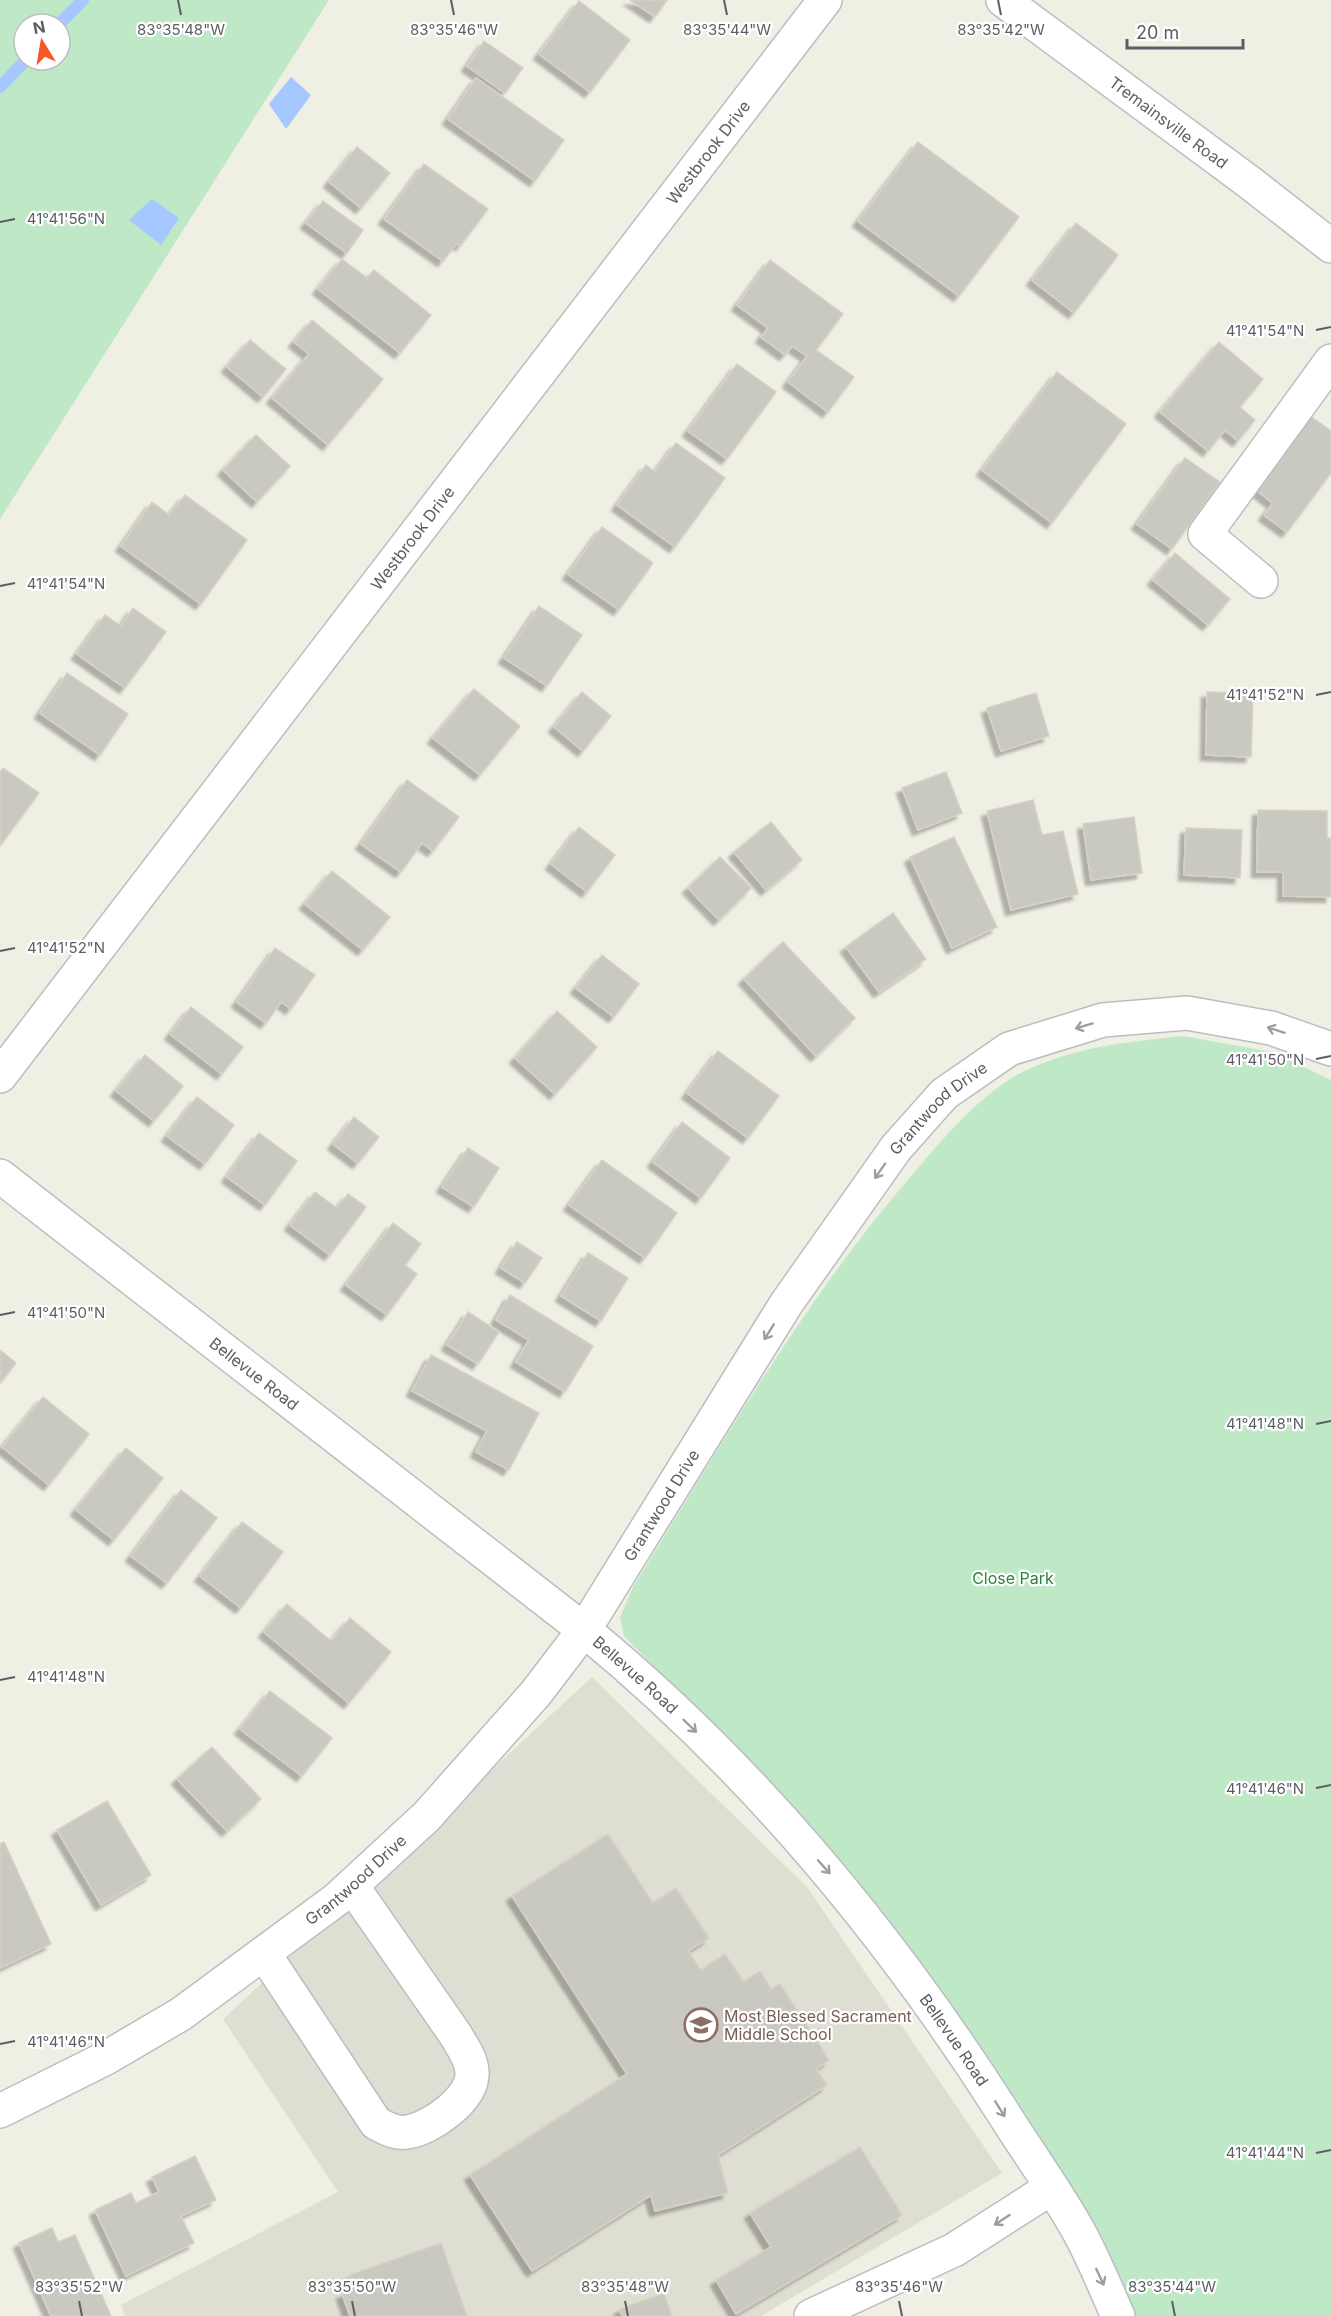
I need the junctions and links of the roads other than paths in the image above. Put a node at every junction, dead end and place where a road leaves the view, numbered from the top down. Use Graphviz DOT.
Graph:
graph roads {
  1 [pos="825,0"];
  2 [pos="1003,0"];
  3 [pos="1331,246"];
  4 [pos="1331,361"];
  5 [pos="1261,581"];
  6 [pos="1331,1049"];
  7 [pos="0,1076"];
  8 [pos="0,1176"];
  9 [pos="584,1630"];
  10 [pos="352,1886"];
  11 [pos="265,1955"];
  12 [pos="0,2111"];
  13 [pos="1051,2188"];
  14 [pos="819,2312"];
  15 [pos="1118,2316"];
  1 -- 7 [label="street, Westbrook Drive"];
  2 -- 3 [label="street, Tremainsville Road"];
  4 -- 5 [label="street"];
  6 -- 9 [label="street, Grantwood Drive, one-way"];
  8 -- 9 [label="street, Bellevue Road"];
  9 -- 10 [label="street, Grantwood Drive"];
  9 -- 13 [label="street, Bellevue Road, one-way"];
  10 -- 11 [label="street, Grantwood Drive"];
  10 -- 11 [label="street"];
  11 -- 12 [label="street, Grantwood Drive"];
  13 -- 14 [label="street, one-way"];
  13 -- 15 [label="street, Bellevue Road, one-way"];
}
